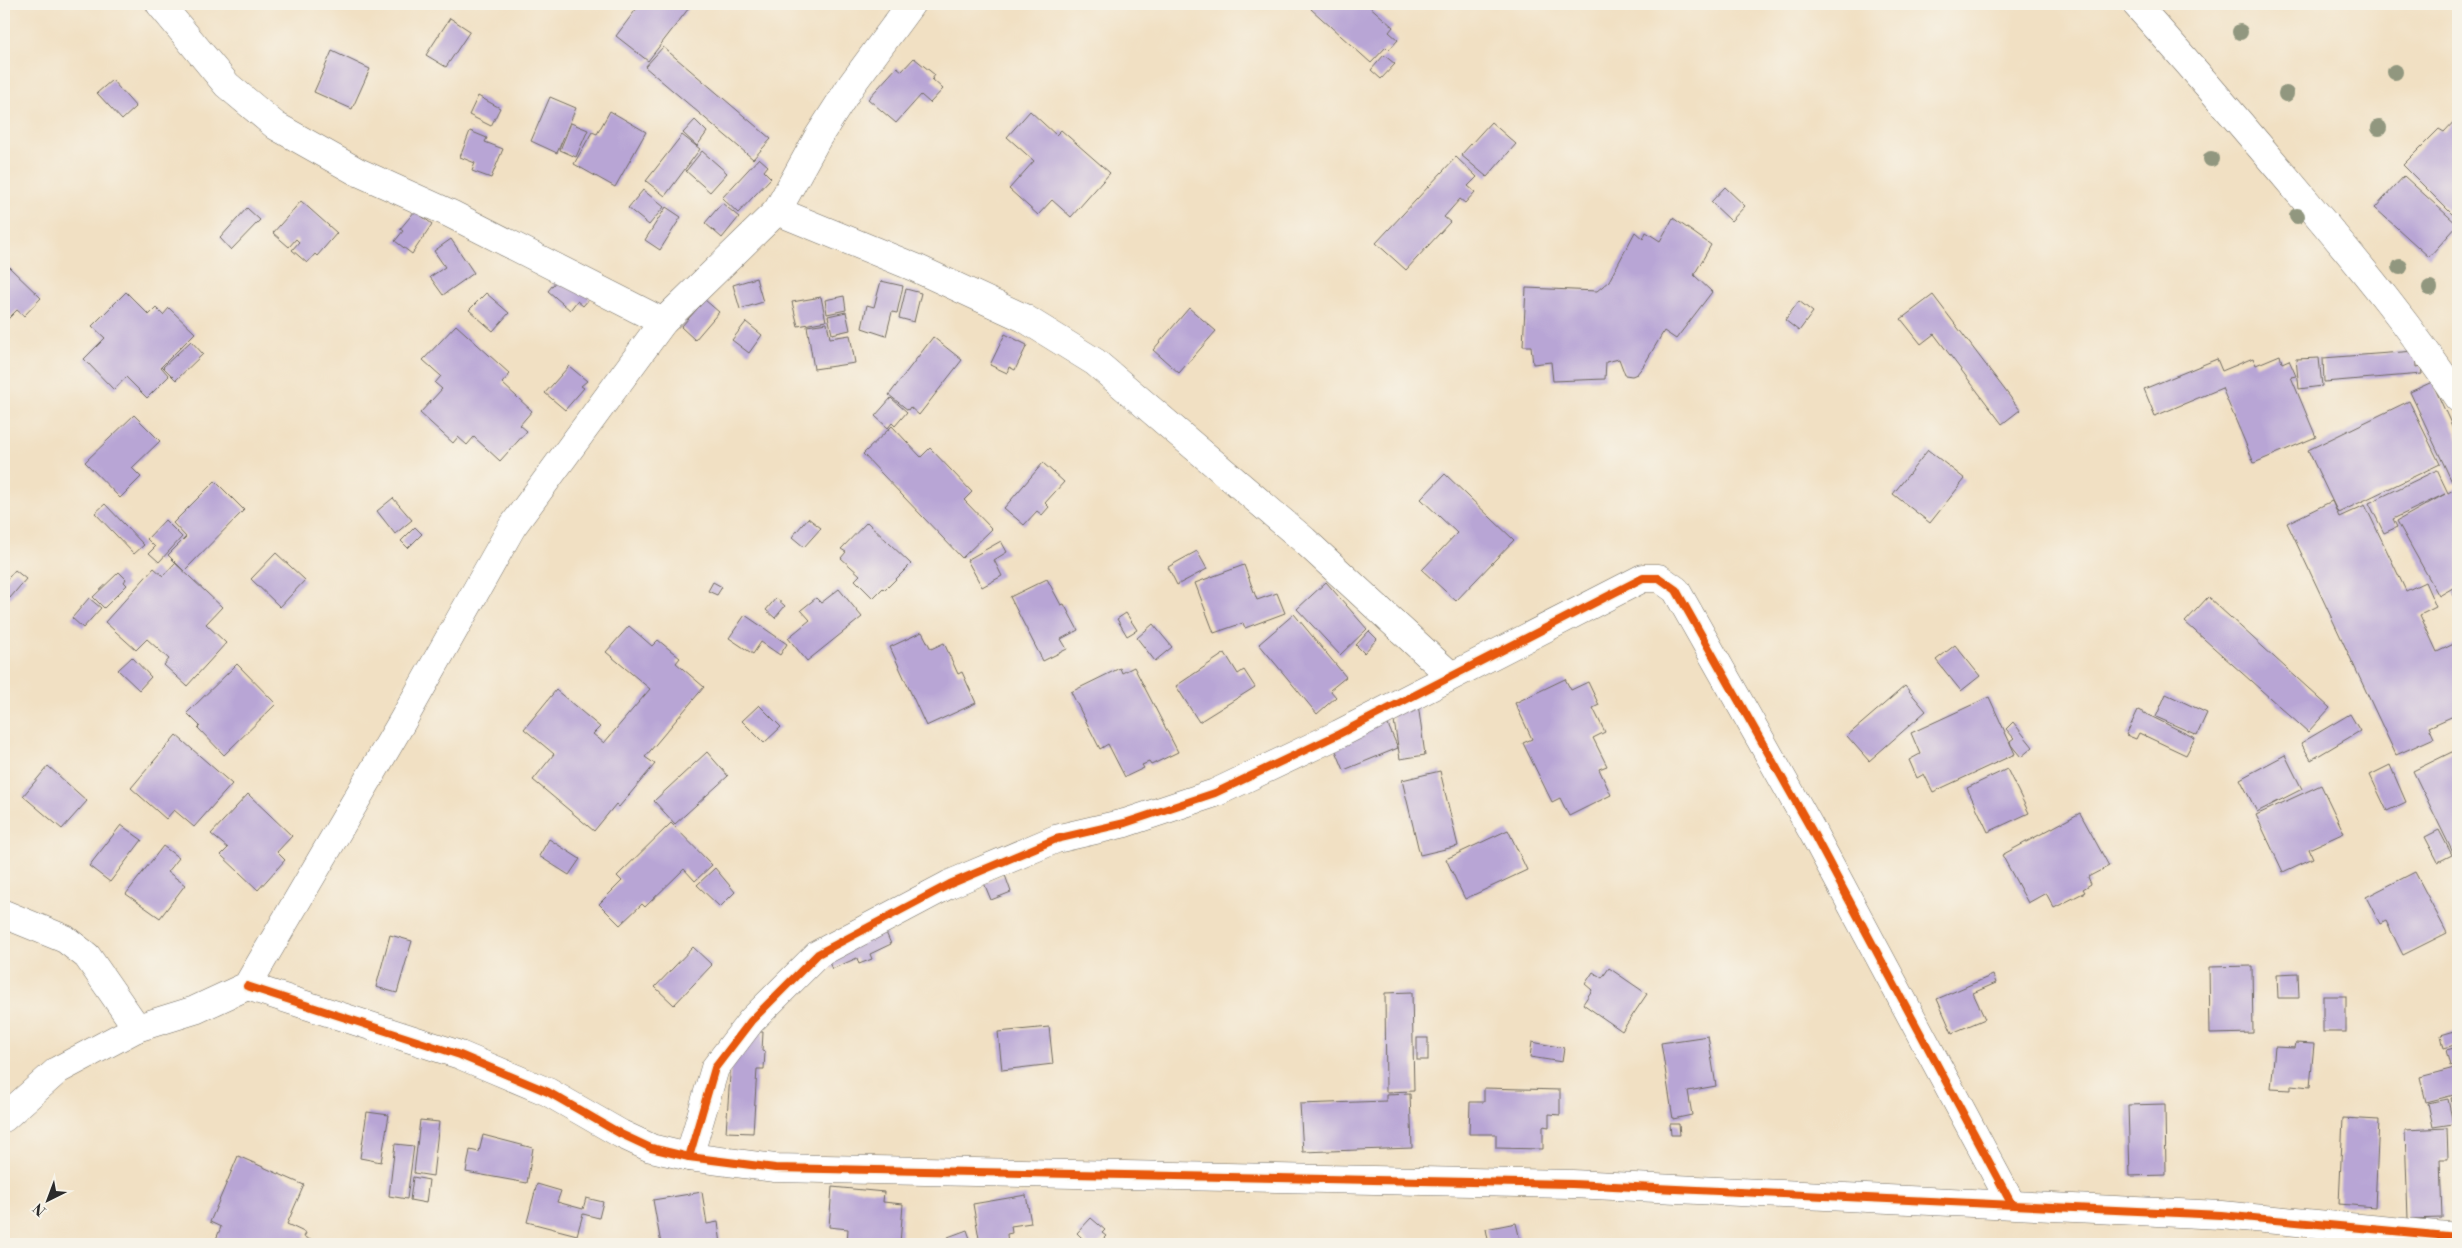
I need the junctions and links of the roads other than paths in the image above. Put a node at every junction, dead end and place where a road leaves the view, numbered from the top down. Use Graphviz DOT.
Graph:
graph roads {
  1 [pos="160,4"];
  2 [pos="911,4"];
  3 [pos="2136,4"];
  4 [pos="777,211"];
  5 [pos="663,322"];
  6 [pos="2458,398"];
  7 [pos="1450,675"];
  8 [pos="4,914"];
  9 [pos="247,986"];
  10 [pos="137,1028"];
  11 [pos="4,1118"];
  12 [pos="689,1156"];
  13 [pos="2011,1204"];
  14 [pos="2458,1238"];
  1 -- 5 [label="street"];
  2 -- 4 [label="street"];
  3 -- 6 [label="street"];
  4 -- 5 [label="street"];
  4 -- 7 [label="street"];
  5 -- 9 [label="street"];
  7 -- 12 [label="street"];
  7 -- 13 [label="street"];
  8 -- 10 [label="street"];
  9 -- 10 [label="street"];
  9 -- 12 [label="street"];
  10 -- 11 [label="street"];
  12 -- 13 [label="street"];
  13 -- 14 [label="street"];
}
